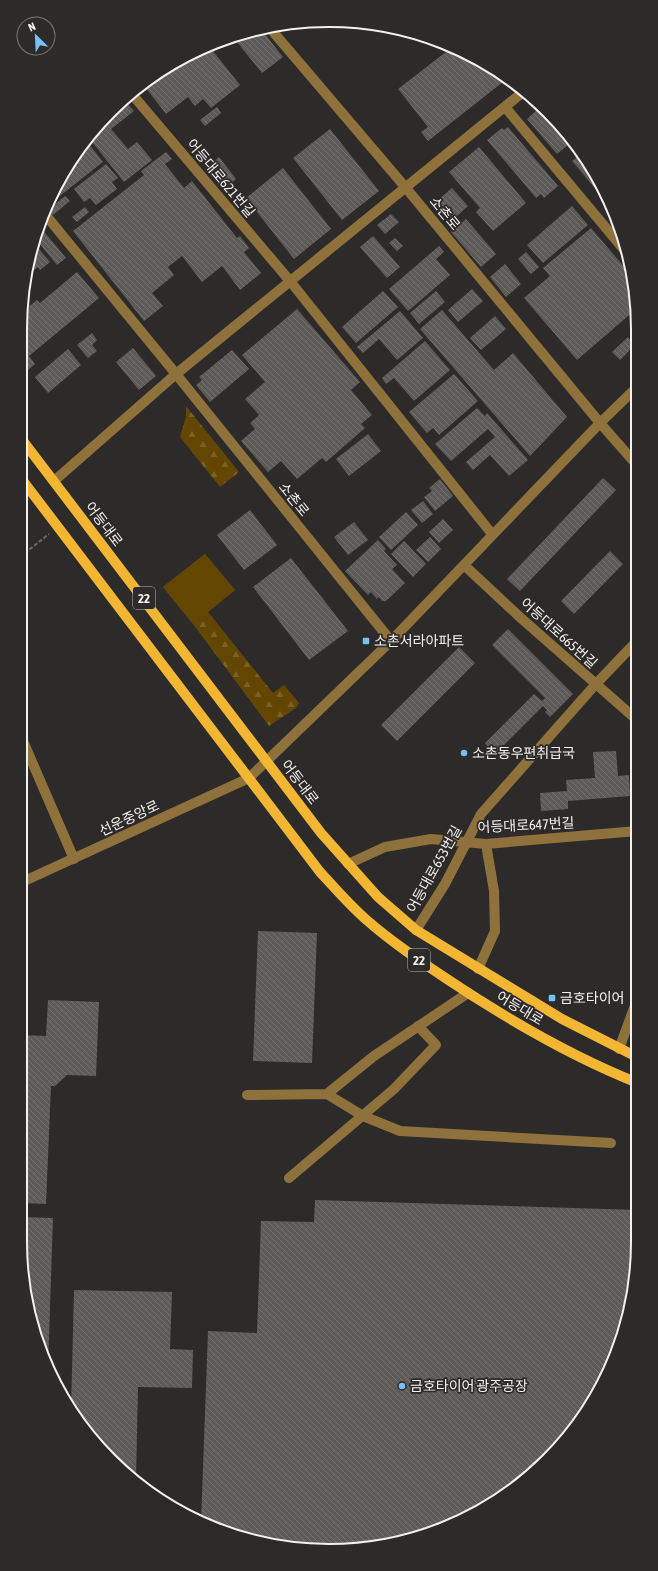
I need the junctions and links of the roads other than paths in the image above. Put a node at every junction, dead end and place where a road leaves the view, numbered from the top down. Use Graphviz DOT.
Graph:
graph roads {
  1 [pos="274,32"];
  2 [pos="520,95"];
  3 [pos="135,98"];
  4 [pos="505,107"];
  5 [pos="406,188"];
  6 [pos="48,218"];
  7 [pos="618,243"];
  8 [pos="290,281"];
  9 [pos="176,374"];
  10 [pos="631,393"];
  11 [pos="600,423"];
  12 [pos="27,446"];
  13 [pos="631,458"];
  14 [pos="54,481"];
  15 [pos="27,486"];
  16 [pos="492,534"];
  17 [pos="464,565"];
  18 [pos="390,641"];
  19 [pos="631,647"];
  20 [pos="595,685"];
  21 [pos="631,716"];
  22 [pos="27,750"];
  23 [pos="267,760"];
  24 [pos="249,778"];
  25 [pos="631,832"];
  26 [pos="466,841"];
  27 [pos="486,844"];
  28 [pos="74,859"];
  29 [pos="348,864"];
  30 [pos="27,880"];
  31 [pos="416,930"];
  32 [pos="478,969"];
  33 [pos="468,993"];
  34 [pos="631,1016"];
  35 [pos="418,1026"];
  36 [pos="619,1049"];
  37 [pos="631,1054"];
  38 [pos="631,1080"];
  39 [pos="327,1094"];
  40 [pos="247,1095"];
  41 [pos="363,1116"];
  42 [pos="611,1143"];
  43 [pos="289,1178"];
  1 -- 5 [label="street"];
  2 -- 4 [label="street"];
  3 -- 8 [label="street, 어등대로621번길"];
  4 -- 5 [label="street"];
  4 -- 7 [label="street"];
  5 -- 8 [label="street"];
  5 -- 11 [label="street, 소촌로"];
  6 -- 9 [label="street"];
  8 -- 9 [label="street"];
  8 -- 16 [label="street"];
  9 -- 14 [label="street"];
  9 -- 18 [label="street, 소촌로"];
  10 -- 11 [label="street"];
  11 -- 13 [label="street, 소촌로"];
  11 -- 16 [label="street"];
  12 -- 14 [label="main road, 어등대로 / 22"];
  14 -- 23 [label="main road, 어등대로 / 22"];
  15 -- 24 [label="main road, 어등대로 / 22"];
  16 -- 17 [label="street"];
  17 -- 18 [label="street"];
  17 -- 20 [label="street, 어등대로665번길"];
  18 -- 23 [label="street"];
  19 -- 20 [label="street, 어등대로653번길"];
  20 -- 21 [label="street, 어등대로665번길"];
  20 -- 26 [label="street, 어등대로653번길"];
  22 -- 28 [label="street"];
  23 -- 24 [label="street"];
  23 -- 29 [label="main road, 어등대로 / 22"];
  24 -- 28 [label="street, 선운중앙로"];
  24 -- 33 [label="main road, 어등대로 / 22"];
  25 -- 27 [label="street, 어등대로647번길"];
  26 -- 27 [label="street, 어등대로647번길"];
  26 -- 29 [label="street, 어등대로647번길"];
  26 -- 31 [label="street, 어등대로653번길"];
  27 -- 32 [label="street"];
  28 -- 30 [label="street, 선운중앙로"];
  29 -- 31 [label="main road, 어등대로 / 22"];
  31 -- 32 [label="main road, 어등대로 / 22"];
  32 -- 36 [label="main road, 어등대로 / 22"];
  33 -- 35 [label="street"];
  33 -- 38 [label="main road, 어등대로 / 22"];
  34 -- 36 [label="street"];
  35 -- 39 [label="street"];
  35 -- 41 [label="street"];
  36 -- 37 [label="main road, 어등대로 / 22"];
  39 -- 40 [label="street"];
  39 -- 41 [label="street"];
  41 -- 42 [label="street"];
  41 -- 43 [label="street"];
}
